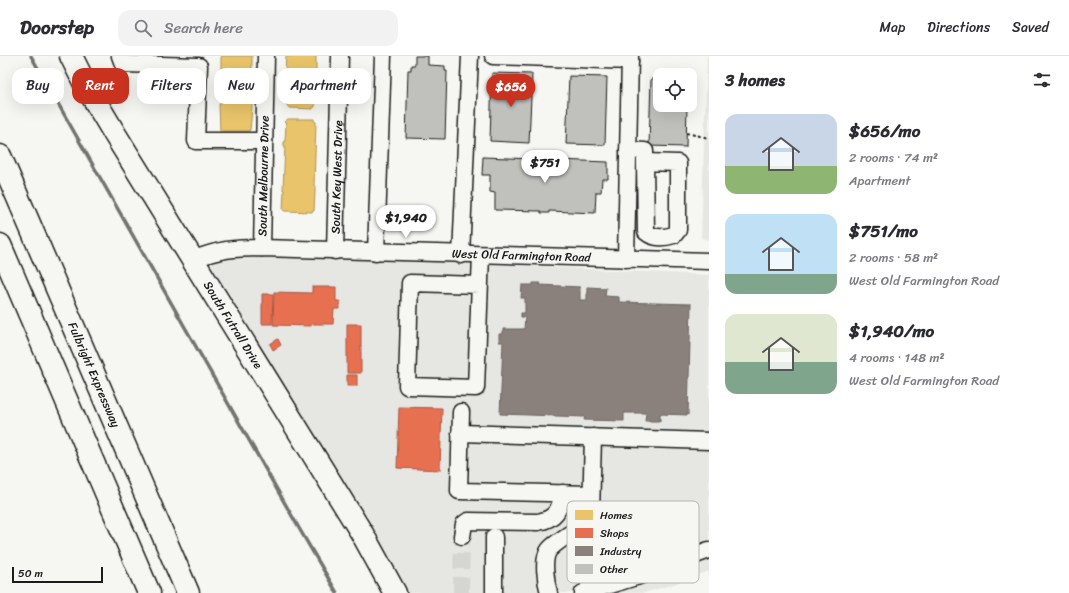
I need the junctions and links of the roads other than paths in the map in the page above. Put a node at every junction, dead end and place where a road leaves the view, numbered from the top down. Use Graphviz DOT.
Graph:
graph roads {
  1 [pos="70,56"];
  2 [pos="120,56"];
  3 [pos="266,56"];
  4 [pos="340,56"];
  5 [pos="384,56"];
  6 [pos="470,56"];
  7 [pos="493,56"];
  8 [pos="630,58"];
  9 [pos="264,141"];
  10 [pos="628,150"];
  11 [pos="0,156"];
  12 [pos="645,162"];
  13 [pos="627,212"];
  14 [pos="644,212"];
  15 [pos="661,237"];
  16 [pos="0,245"];
  17 [pos="262,248"];
  18 [pos="335,251"];
  19 [pos="376,252"];
  20 [pos="461,255"];
  21 [pos="481,255"];
  22 [pos="626,259"];
  23 [pos="192,260"];
  24 [pos="661,260"];
  25 [pos="709,262"];
  26 [pos="480,285"];
  27 [pos="461,412"];
  28 [pos="460,433"];
  29 [pos="593,437"];
  30 [pos="709,441"];
  31 [pos="563,493"];
  32 [pos="591,494"];
  33 [pos="591,501"];
  34 [pos="462,536"];
  35 [pos="567,536"];
  36 [pos="494,537"];
  37 [pos="709,550"];
  38 [pos="699,554"];
  39 [pos="633,583"];
  40 [pos="624,587"];
  41 [pos="586,592"];
  42 [pos="150,593"];
  43 [pos="188,593"];
  44 [pos="395,593"];
  45 [pos="494,593"];
  46 [pos="549,593"];
  1 -- 23 [label="highway, South Futrall Drive"];
  2 -- 9 [label="street"];
  3 -- 9 [label="street, South Melbourne Drive"];
  4 -- 18 [label="street, South Key West Drive"];
  5 -- 19 [label="street"];
  6 -- 20 [label="street"];
  7 -- 8 [label="street"];
  8 -- 10 [label="street"];
  9 -- 17 [label="street, South Melbourne Drive"];
  10 -- 12 [label="street"];
  10 -- 13 [label="street"];
  11 -- 43 [label="highway, Fulbright Expressway"];
  12 -- 14 [label="street"];
  12 -- 15 [label="street"];
  13 -- 14 [label="street"];
  13 -- 22 [label="street"];
  14 -- 15 [label="street"];
  15 -- 24 [label="street"];
  16 -- 42 [label="highway"];
  17 -- 18 [label="street, West Old Farmington Road"];
  17 -- 23 [label="street, West Old Farmington Road"];
  18 -- 19 [label="street, West Old Farmington Road"];
  19 -- 20 [label="street, West Old Farmington Road"];
  20 -- 21 [label="street, West Old Farmington Road"];
  21 -- 22 [label="street, West Old Farmington Road"];
  21 -- 26 [label="street"];
  22 -- 24 [label="street, West Old Farmington Road"];
  23 -- 44 [label="highway, South Futrall Drive"];
  24 -- 25 [label="street, West Old Farmington Road"];
  26 -- 26 [label="street"];
  27 -- 28 [label="street"];
  28 -- 29 [label="street"];
  28 -- 31 [label="street"];
  29 -- 30 [label="street"];
  29 -- 32 [label="street"];
  31 -- 32 [label="street"];
  31 -- 34 [label="street"];
  32 -- 33 [label="street"];
  35 -- 46 [label="street"];
  36 -- 45 [label="street"];
  37 -- 38 [label="street"];
  39 -- 40 [label="street"];
  40 -- 41 [label="street"];
}
